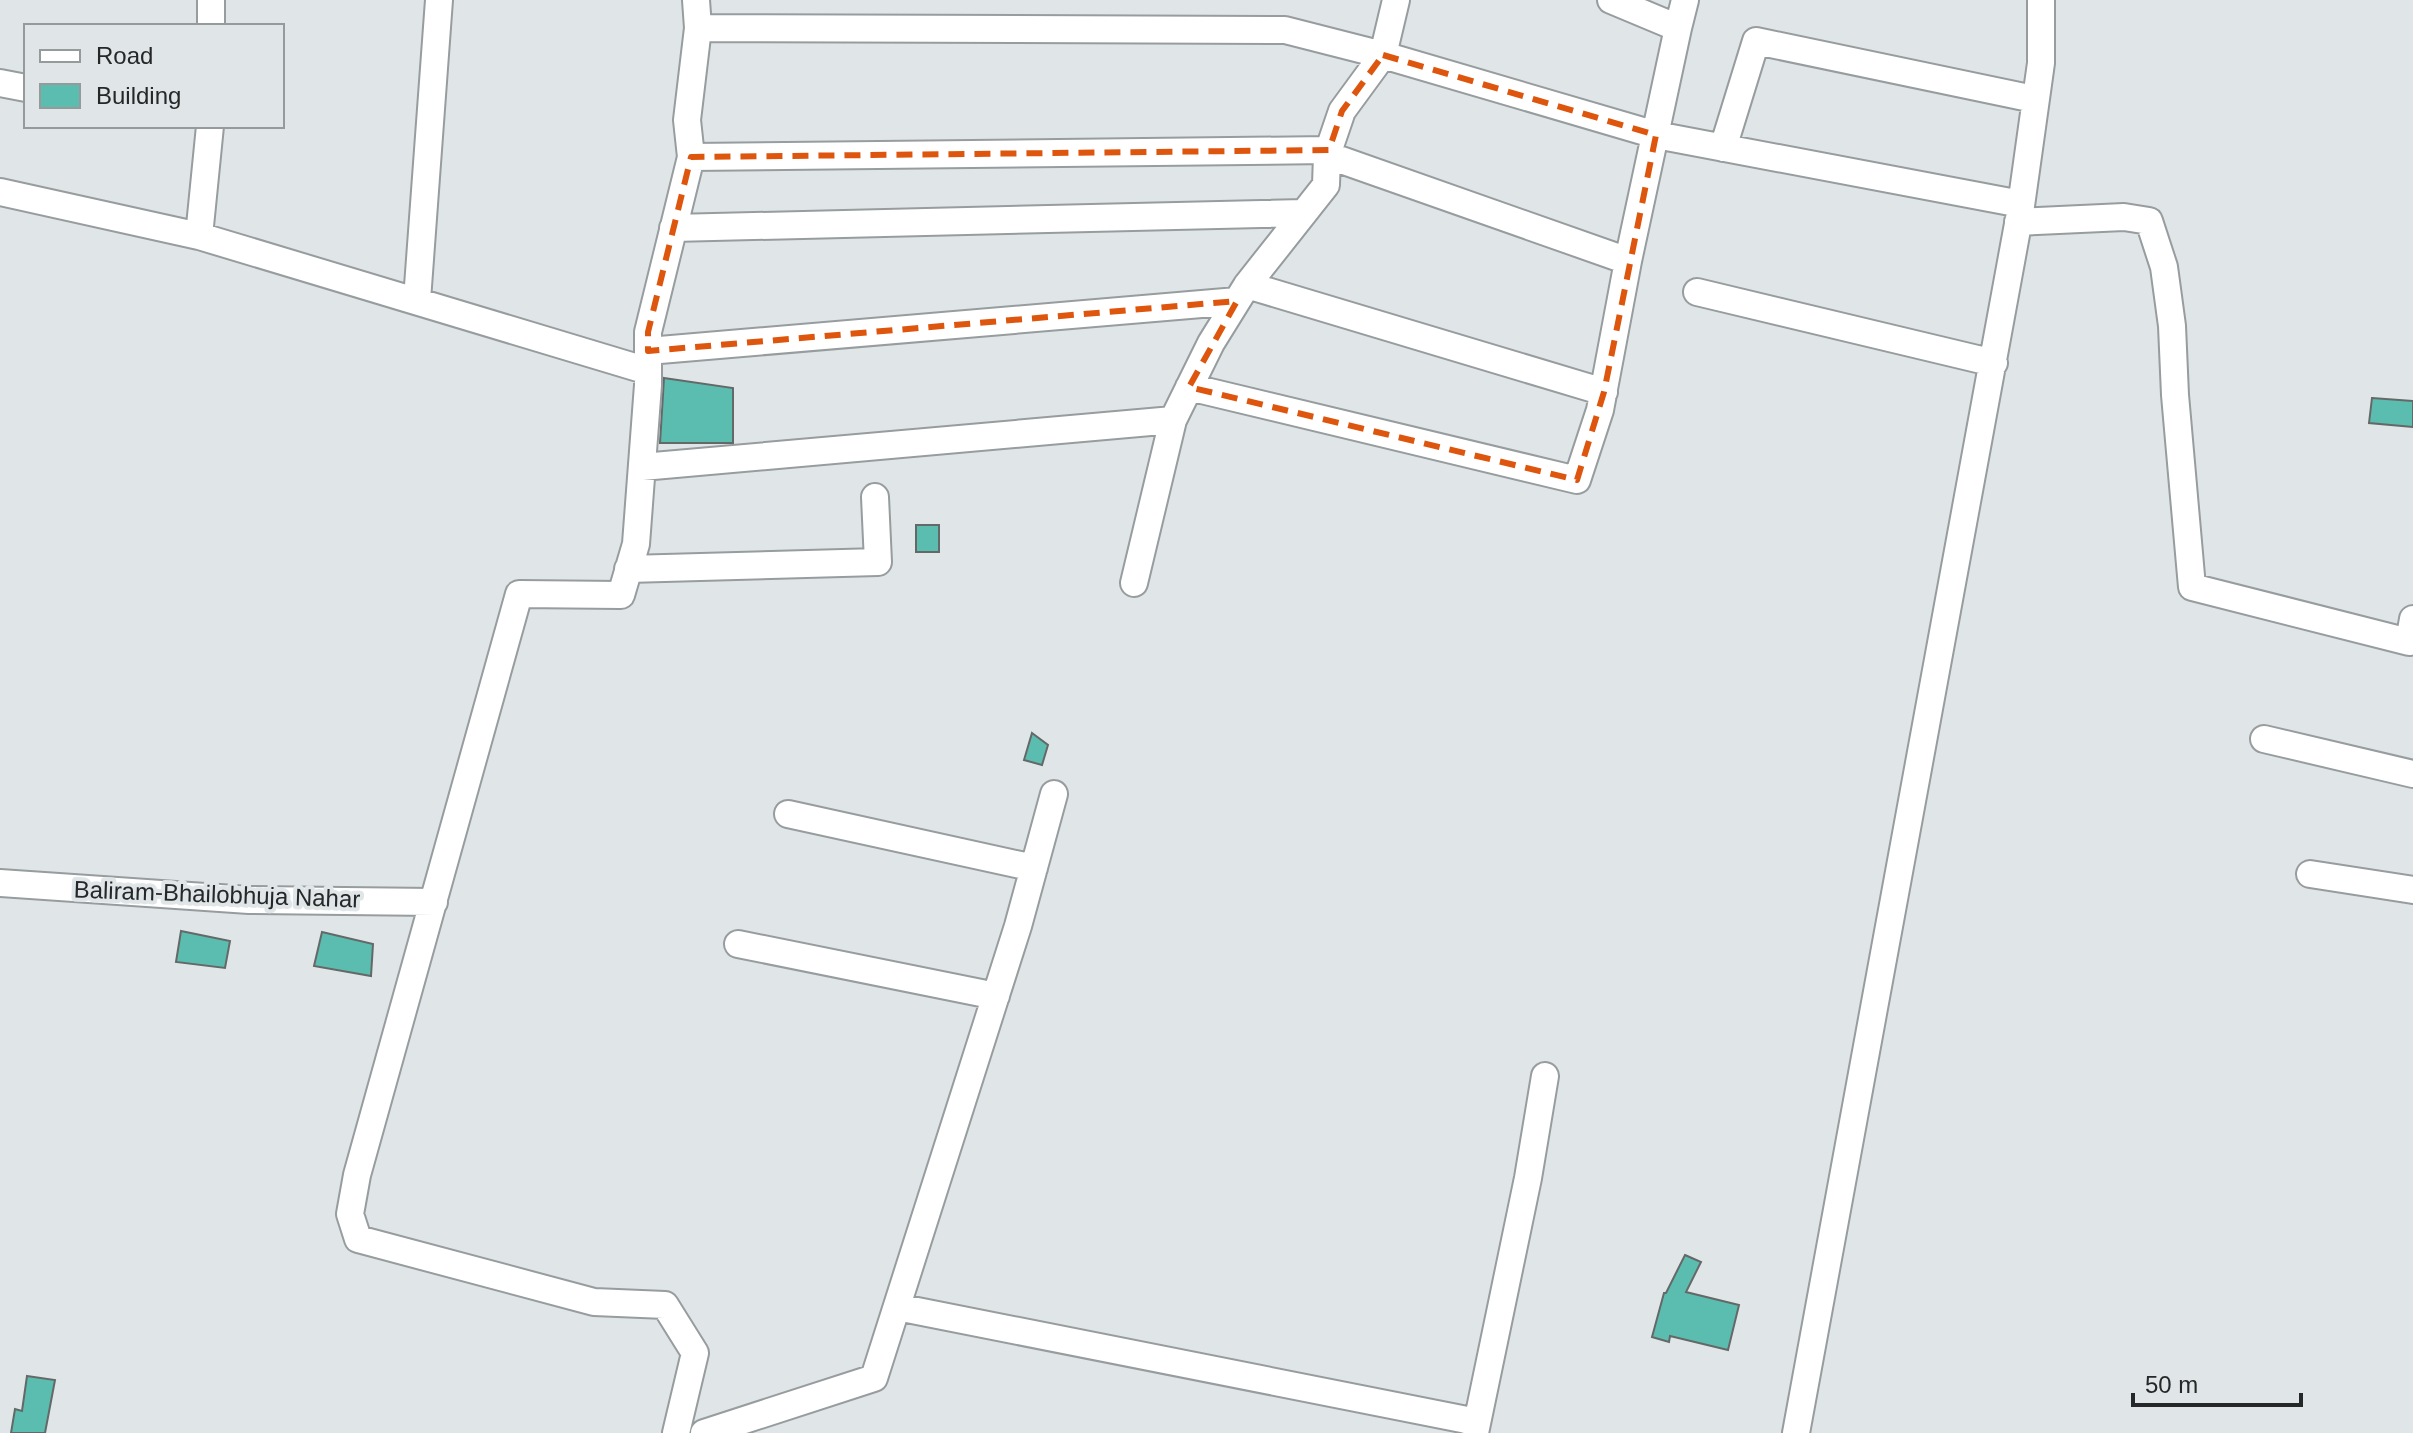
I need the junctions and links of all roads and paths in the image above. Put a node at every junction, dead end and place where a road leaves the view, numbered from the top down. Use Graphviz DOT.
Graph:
graph roads {
  1 [pos="211,0"];
  2 [pos="439,0"];
  3 [pos="696,0"];
  4 [pos="1396,0"];
  5 [pos="1611,0"];
  6 [pos="1685,0"];
  7 [pos="2041,0"];
  8 [pos="211,24"];
  9 [pos="698,28"];
  10 [pos="1678,28"];
  11 [pos="1383,55"];
  12 [pos="0,83"];
  13 [pos="24,88"];
  14 [pos="2034,99"];
  15 [pos="210,128"];
  16 [pos="1656,135"];
  17 [pos="1723,148"];
  18 [pos="1328,153"];
  19 [pos="691,157"];
  20 [pos="0,192"];
  21 [pos="1304,213"];
  22 [pos="2020,213"];
  23 [pos="673,228"];
  24 [pos="199,236"];
  25 [pos="1628,261"];
  26 [pos="1697,292"];
  27 [pos="1242,293"];
  28 [pos="417,300"];
  29 [pos="648,361"];
  30 [pos="1994,363"];
  31 [pos="1189,387"];
  32 [pos="1604,392"];
  33 [pos="1173,420"];
  34 [pos="642,467"];
  35 [pos="875,497"];
  36 [pos="628,569"];
  37 [pos="1134,583"];
  38 [pos="2412,634"];
  39 [pos="2264,739"];
  40 [pos="2413,774"];
  41 [pos="1054,794"];
  42 [pos="788,814"];
  43 [pos="1034,868"];
  44 [pos="2310,874"];
  45 [pos="0,883"];
  46 [pos="2413,890"];
  47 [pos="434,902"];
  48 [pos="738,944"];
  49 [pos="996,996"];
  50 [pos="1545,1076"];
  51 [pos="897,1307"];
  52 [pos="1476,1428"];
  53 [pos="676,1433"];
  54 [pos="704,1433"];
  55 [pos="1796,1433"];
  1 -- 8 [label="street"];
  2 -- 28 [label="street"];
  3 -- 9 [label="street"];
  4 -- 11 [label="street"];
  5 -- 10 [label="street"];
  6 -- 10 [label="street"];
  7 -- 14 [label="street"];
  9 -- 11 [label="street"];
  9 -- 19 [label="street"];
  10 -- 16 [label="street"];
  11 -- 16 [label="street"];
  11 -- 18 [label="street"];
  12 -- 13 [label="street"];
  14 -- 17 [label="street"];
  14 -- 22 [label="street"];
  15 -- 24 [label="street"];
  16 -- 17 [label="street"];
  16 -- 25 [label="street"];
  17 -- 22 [label="street"];
  18 -- 19 [label="street"];
  18 -- 21 [label="street"];
  18 -- 25 [label="street"];
  19 -- 23 [label="street"];
  20 -- 24 [label="street"];
  21 -- 23 [label="street"];
  21 -- 27 [label="street"];
  22 -- 30 [label="street"];
  22 -- 38 [label="street"];
  23 -- 29 [label="street"];
  24 -- 28 [label="street"];
  25 -- 32 [label="street"];
  26 -- 30 [label="street"];
  27 -- 29 [label="street"];
  27 -- 31 [label="street"];
  27 -- 32 [label="street"];
  28 -- 29 [label="street"];
  29 -- 34 [label="street"];
  30 -- 55 [label="street"];
  31 -- 32 [label="street"];
  31 -- 33 [label="street"];
  33 -- 34 [label="street"];
  33 -- 37 [label="street"];
  34 -- 36 [label="street"];
  35 -- 36 [label="street"];
  36 -- 47 [label="street"];
  39 -- 40 [label="street"];
  41 -- 43 [label="street"];
  42 -- 43 [label="street"];
  43 -- 49 [label="street"];
  44 -- 46 [label="street"];
  45 -- 47 [label="street, Baliram-Bhailobhuja Nahar"];
  47 -- 53 [label="street"];
  48 -- 49 [label="street"];
  49 -- 51 [label="street"];
  50 -- 52 [label="street"];
  51 -- 52 [label="street"];
  51 -- 54 [label="street"];
}
